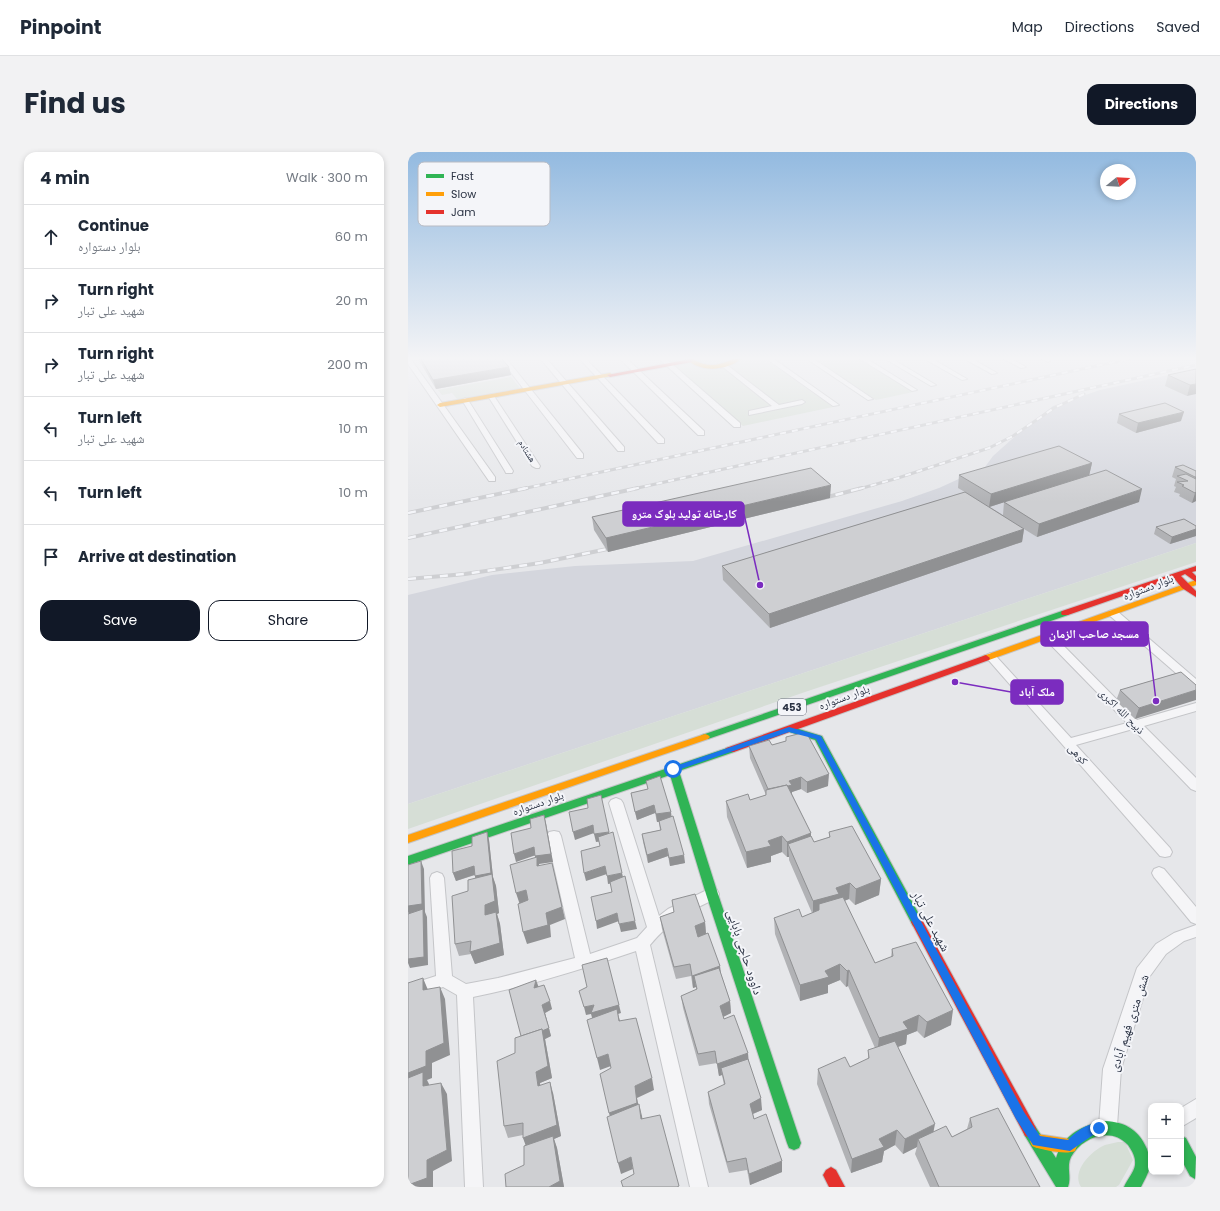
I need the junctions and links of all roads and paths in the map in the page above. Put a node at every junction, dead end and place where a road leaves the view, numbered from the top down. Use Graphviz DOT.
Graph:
graph roads {
  1 [pos="440,405"];
  2 [pos="469,405"];
  3 [pos="497,405"];
  4 [pos="540,405"];
  5 [pos="584,405"];
  6 [pos="627,405"];
  7 [pos="672,405"];
  8 [pos="715,405"];
  9 [pos="786,405"];
  10 [pos="777,407"];
  11 [pos="752,413"];
  12 [pos="737,425"];
  13 [pos="701,433"];
  14 [pos="661,442"];
  15 [pos="621,450"];
  16 [pos="580,456"];
  17 [pos="536,466"];
  18 [pos="509,471"];
  19 [pos="492,479"];
  20 [pos="1196,568"];
  21 [pos="1186,572"];
  22 [pos="1176,576"];
  23 [pos="1196,581"];
  24 [pos="1185,586"];
  25 [pos="1196,594"];
  26 [pos="1113,613"];
  27 [pos="1048,636"];
  28 [pos="990,656"];
  29 [pos="1196,686"];
  30 [pos="1196,707"];
  31 [pos="1134,724"];
  32 [pos="789,730"];
  33 [pos="1069,743"];
  34 [pos="673,769"];
  35 [pos="1196,786"];
  36 [pos="616,803"];
  37 [pos="554,836"];
  38 [pos="408,839"];
  39 [pos="1165,852"];
  40 [pos="408,861"];
  41 [pos="1159,873"];
  42 [pos="436,878"];
  43 [pos="712,894"];
  44 [pos="1196,918"];
  45 [pos="655,928"];
  46 [pos="1196,931"];
  47 [pos="642,942"];
  48 [pos="584,962"];
  49 [pos="444,980"];
  50 [pos="465,991"];
  51 [pos="408,992"];
  52 [pos="1196,1108"];
  53 [pos="1184,1116"];
  54 [pos="1108,1126"];
  55 [pos="1037,1141"];
  56 [pos="794,1143"];
  57 [pos="1070,1146"];
  58 [pos="1184,1149"];
  59 [pos="1146,1151"];
  60 [pos="1184,1165"];
  61 [pos="1196,1171"];
  62 [pos="831,1175"];
  63 [pos="1064,1184"];
  64 [pos="474,1187"];
  65 [pos="699,1187"];
  66 [pos="837,1187"];
  67 [pos="1132,1187"];
  1 -- 19 [label="street"];
  2 -- 18 [label="street"];
  3 -- 17 [label="street, هشتادم"];
  4 -- 16 [label="street"];
  5 -- 15 [label="street"];
  6 -- 14 [label="street"];
  7 -- 13 [label="street"];
  8 -- 12 [label="street"];
  9 -- 10 [label="street"];
  10 -- 11 [label="street"];
  20 -- 21 [label="main road, بلوار دستواره / 453"];
  21 -- 22 [label="main road, بلوار دستواره / 453"];
  21 -- 23 [label="main road"];
  22 -- 24 [label="main road"];
  22 -- 38 [label="main road, بلوار دستواره / 453"];
  23 -- 24 [label="main road, بلوار دستواره / 453"];
  24 -- 25 [label="main road"];
  24 -- 26 [label="main road, بلوار دستواره / 453"];
  26 -- 27 [label="main road, بلوار دستواره / 453"];
  26 -- 29 [label="street"];
  27 -- 28 [label="main road, بلوار دستواره / 453"];
  27 -- 31 [label="street, ذبیح الله اکبری"];
  28 -- 32 [label="main road, بلوار دستواره / 453"];
  28 -- 33 [label="street, کوهی"];
  30 -- 31 [label="street"];
  31 -- 33 [label="street"];
  31 -- 35 [label="street, ذبیح الله اکبری"];
  32 -- 34 [label="main road, بلوار دستواره / 453"];
  32 -- 55 [label="main road, شهید علی تبار"];
  33 -- 39 [label="street, کوهی"];
  34 -- 40 [label="main road, بلوار دستواره / 453"];
  34 -- 43 [label="main road, داوود حاجی بابایی"];
  36 -- 45 [label="street"];
  37 -- 48 [label="street"];
  41 -- 44 [label="street"];
  42 -- 49 [label="street"];
  43 -- 45 [label="street"];
  43 -- 56 [label="main road, داوود حاجی بابایی"];
  45 -- 47 [label="street"];
  46 -- 54 [label="street, شش متری فهیم آبادی"];
  47 -- 48 [label="street"];
  47 -- 65 [label="street"];
  48 -- 50 [label="street"];
  49 -- 50 [label="street"];
  49 -- 51 [label="street"];
  50 -- 64 [label="street"];
  52 -- 53 [label="street"];
  54 -- 57 [label="main road"];
  54 -- 59 [label="main road"];
  55 -- 57 [label="main road"];
  55 -- 63 [label="main road, شهید علی تبار"];
  57 -- 63 [label="main road"];
  58 -- 61 [label="main road"];
  59 -- 67 [label="main road"];
  60 -- 61 [label="main road"];
  62 -- 66 [label="main road"];
}
